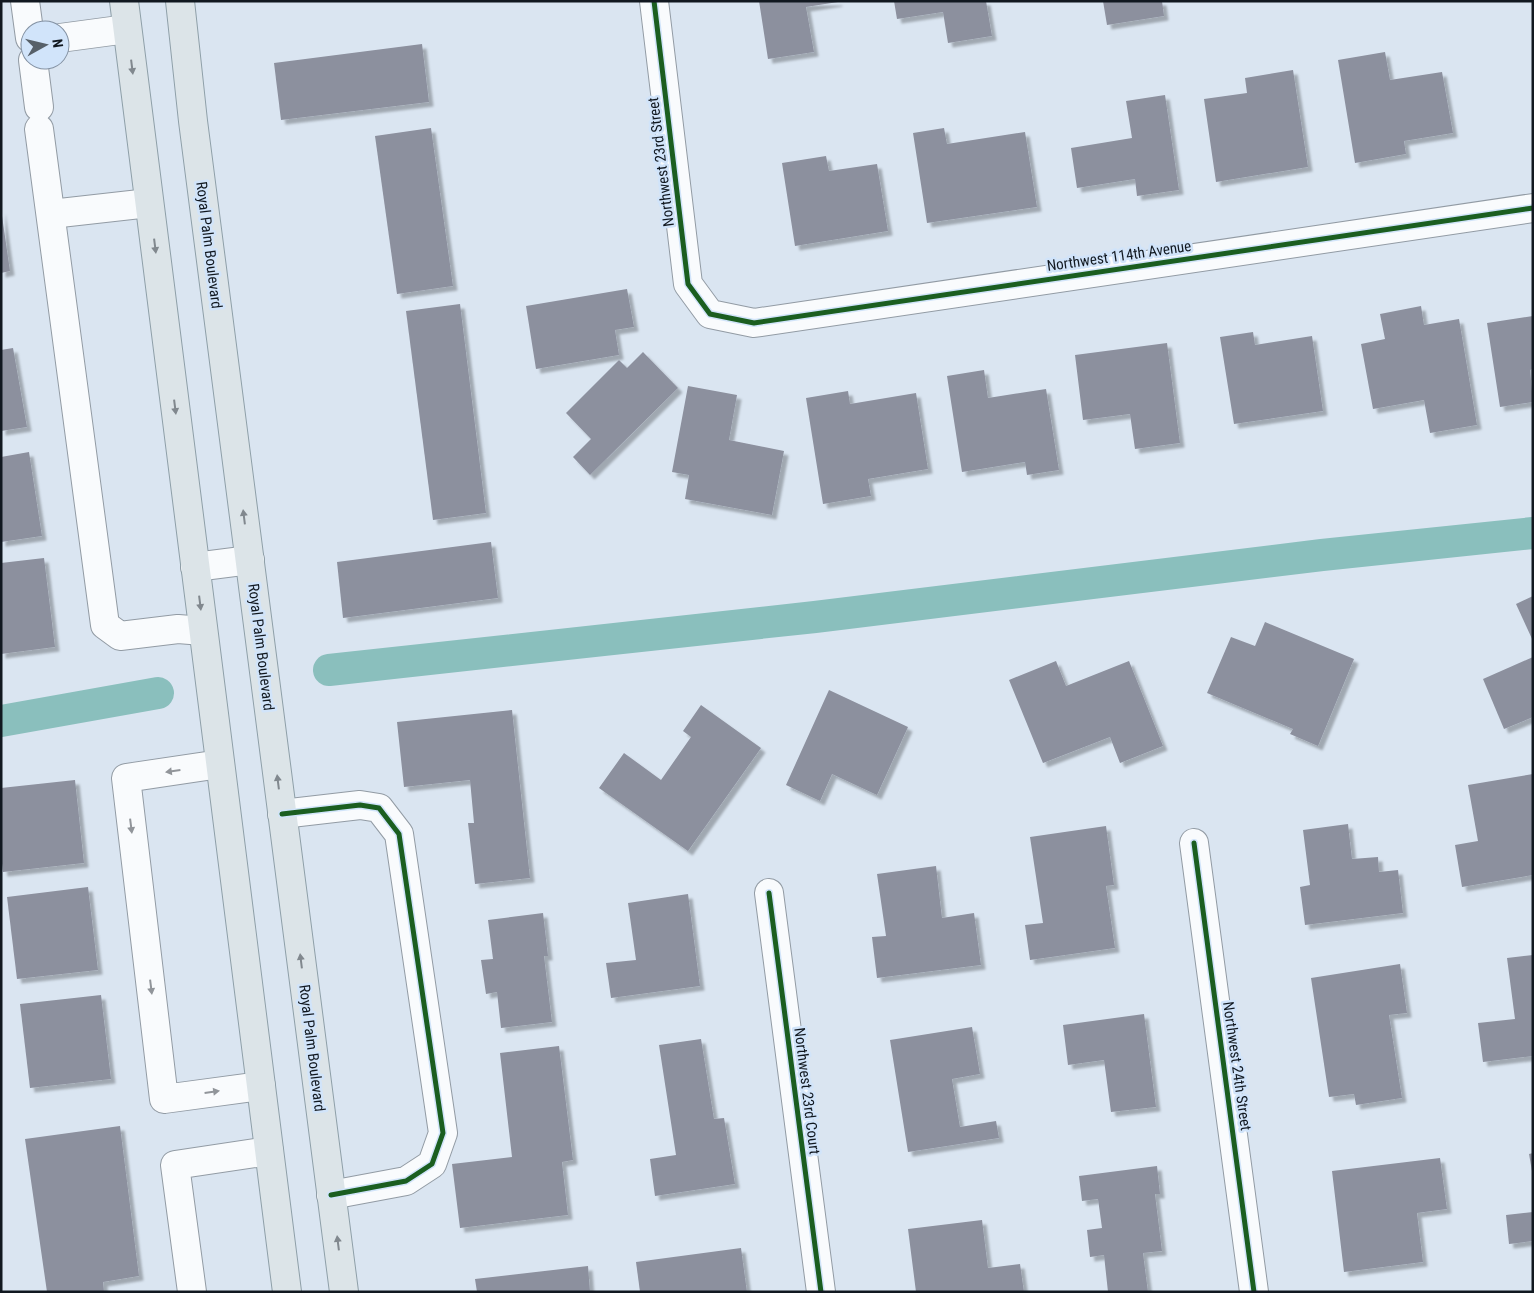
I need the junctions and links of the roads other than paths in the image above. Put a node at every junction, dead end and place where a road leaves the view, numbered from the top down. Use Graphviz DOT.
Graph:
graph roads {
  1 [pos="25,1"];
  2 [pos="124,1"];
  3 [pos="180,1"];
  4 [pos="654,1"];
  5 [pos="28,20"];
  6 [pos="127,29"];
  7 [pos="70,37"];
  8 [pos="34,70"];
  9 [pos="149,203"];
  10 [pos="1533,208"];
  11 [pos="51,214"];
  12 [pos="710,314"];
  13 [pos="250,560"];
  14 [pos="195,567"];
  15 [pos="203,631"];
  16 [pos="220,764"];
  17 [pos="282,814"];
  18 [pos="1194,843"];
  19 [pos="768,893"];
  20 [pos="261,1086"];
  21 [pos="269,1151"];
  22 [pos="331,1195"];
  23 [pos="192,1292"];
  24 [pos="287,1292"];
  25 [pos="344,1292"];
  26 [pos="820,1292"];
  27 [pos="1254,1292"];
  1 -- 5 [label="street"];
  2 -- 6 [label="main road"];
  13 -- 3 [label="main road, Royal Palm Boulevard, one-way"];
  4 -- 12 [label="street, Northwest 23rd Street"];
  6 -- 7 [label="street"];
  6 -- 9 [label="main road, one-way"];
  8 -- 11 [label="street"];
  9 -- 11 [label="street"];
  9 -- 14 [label="main road, one-way"];
  10 -- 12 [label="street, Northwest 114th Avenue"];
  11 -- 15 [label="street"];
  13 -- 14 [label="street"];
  17 -- 13 [label="main road, Royal Palm Boulevard, one-way"];
  14 -- 15 [label="main road, one-way"];
  15 -- 16 [label="main road"];
  16 -- 20 [label="main road"];
  16 -- 20 [label="street, one-way"];
  22 -- 17 [label="main road, Royal Palm Boulevard, one-way"];
  17 -- 22 [label="street"];
  18 -- 27 [label="street, Northwest 24th Street"];
  19 -- 26 [label="street, Northwest 23rd Court"];
  20 -- 21 [label="main road"];
  21 -- 23 [label="street"];
  21 -- 24 [label="main road"];
  25 -- 22 [label="main road, Royal Palm Boulevard, one-way"];
}
